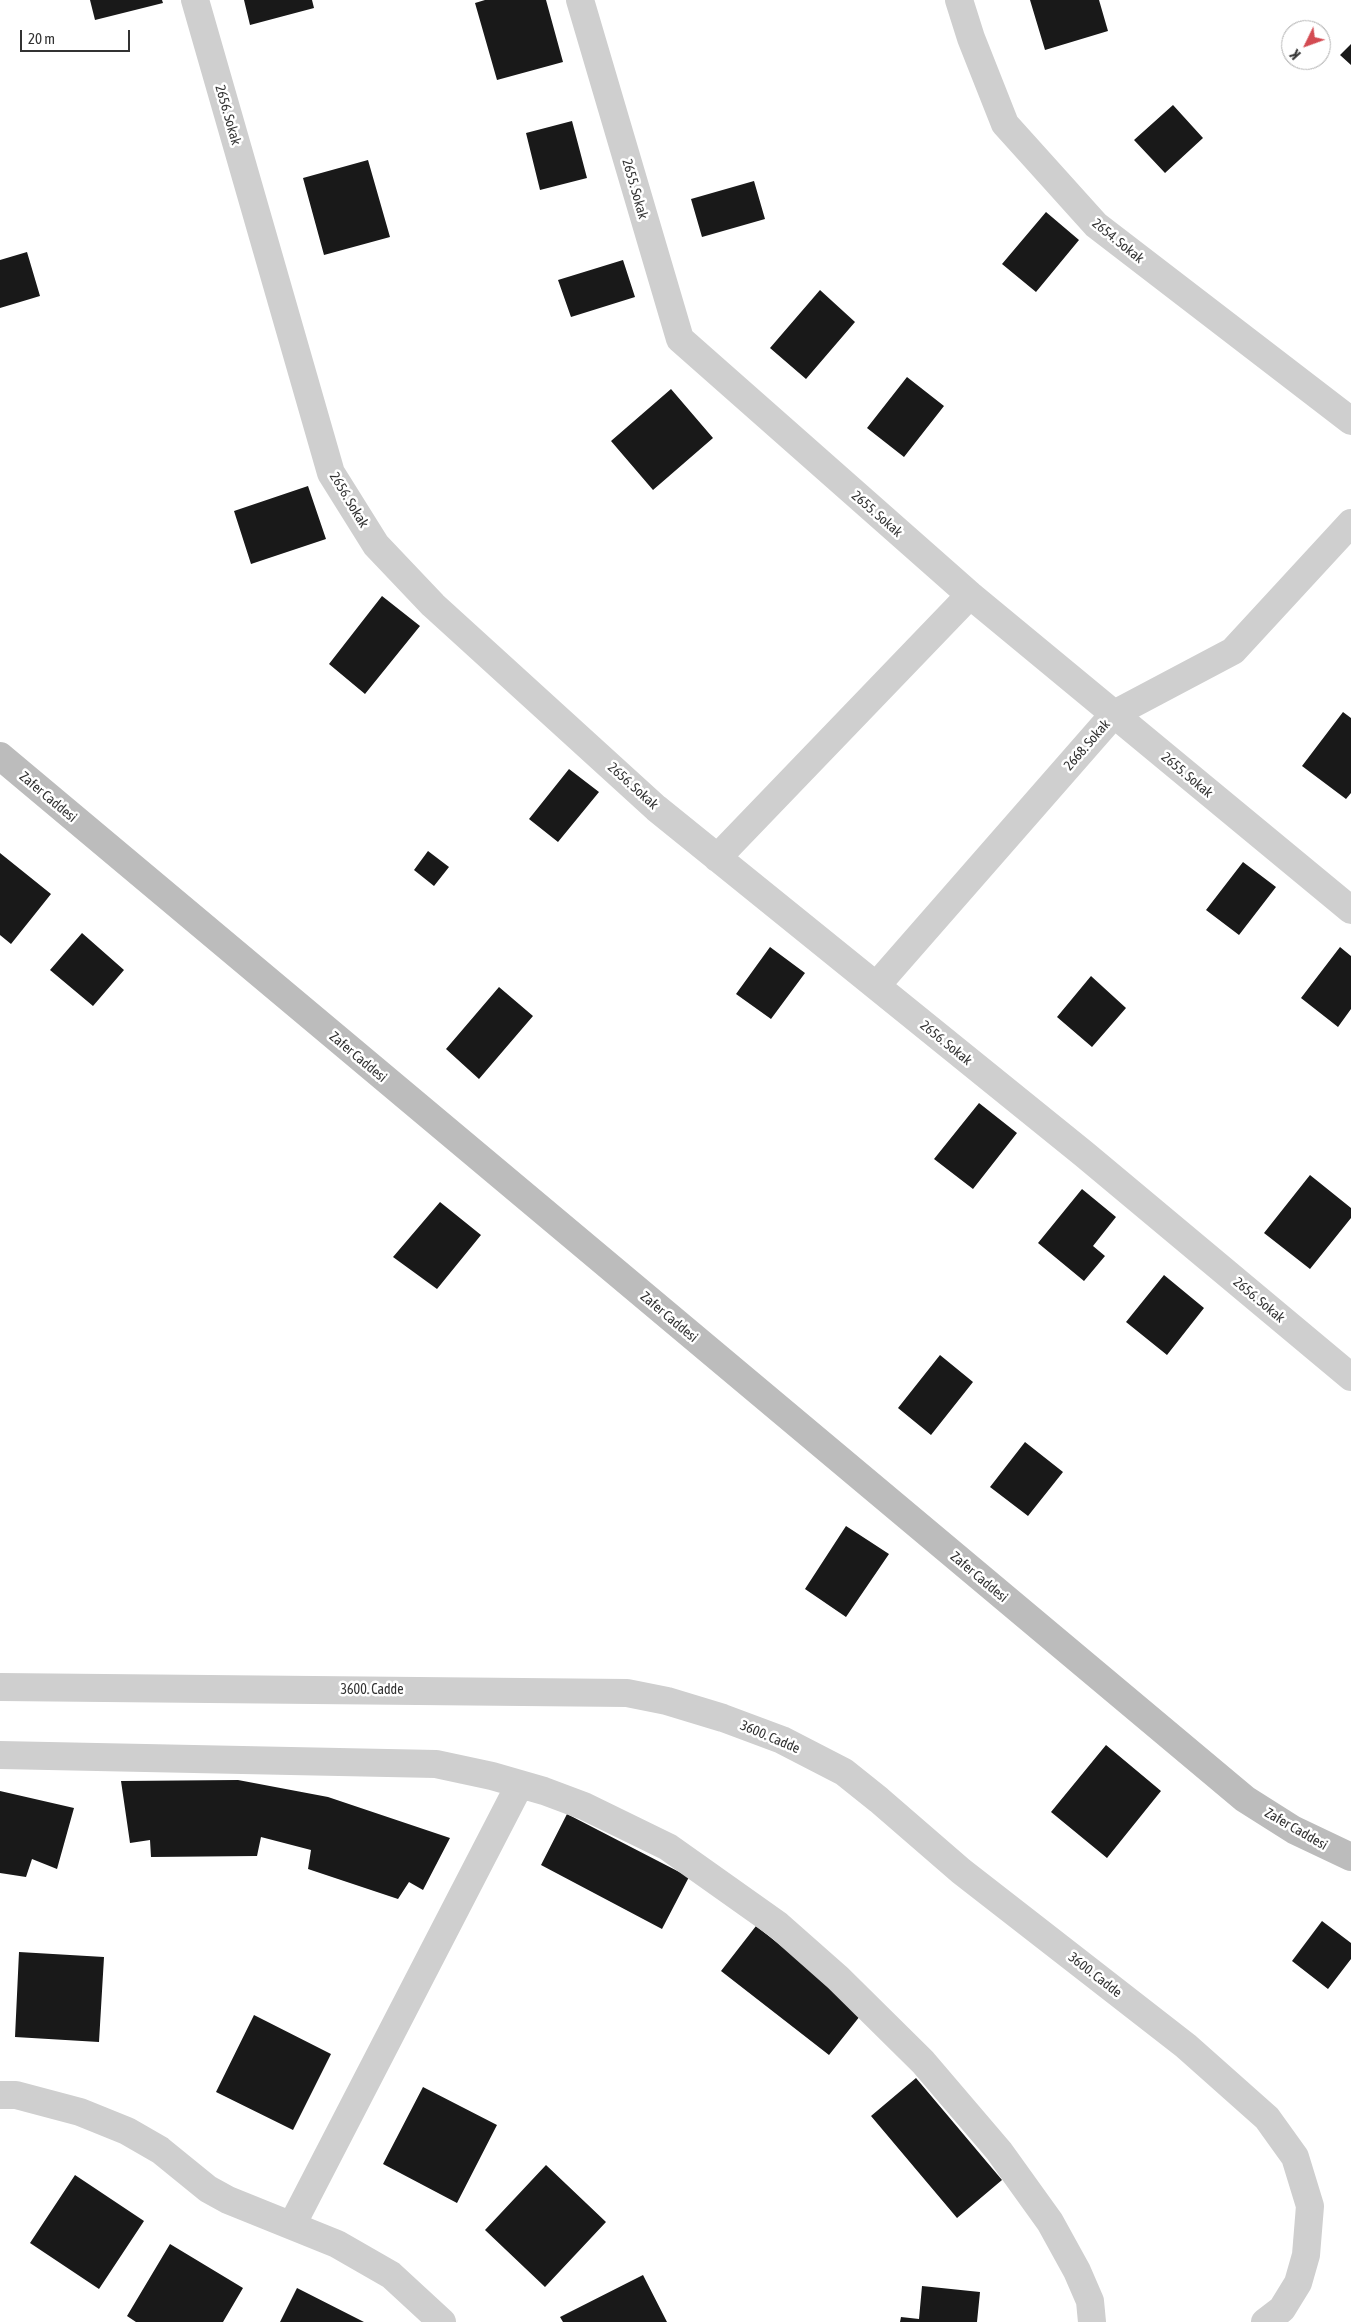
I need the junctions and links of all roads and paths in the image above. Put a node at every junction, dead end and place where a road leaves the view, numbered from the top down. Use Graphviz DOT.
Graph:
graph roads {
  1 [pos="195,0"];
  2 [pos="580,0"];
  3 [pos="959,0"];
  4 [pos="1351,421"];
  5 [pos="1351,523"];
  6 [pos="970,595"];
  7 [pos="1114,714"];
  8 [pos="0,756"];
  9 [pos="717,858"];
  10 [pos="1351,910"];
  11 [pos="876,986"];
  12 [pos="1351,1376"];
  13 [pos="0,1687"];
  14 [pos="0,1755"];
  15 [pos="520,1784"];
  16 [pos="1351,1857"];
  17 [pos="0,2095"];
  18 [pos="292,2225"];
  19 [pos="442,2322"];
  20 [pos="1092,2322"];
  21 [pos="1266,2322"];
  1 -- 9 [label="street, 2656. Sokak"];
  2 -- 6 [label="street, 2655. Sokak"];
  3 -- 4 [label="street, 2654. Sokak"];
  5 -- 7 [label="street, 2668. Sokak"];
  6 -- 7 [label="street, 2655. Sokak"];
  6 -- 9 [label="street"];
  7 -- 10 [label="street, 2655. Sokak"];
  7 -- 11 [label="street, 2668. Sokak"];
  8 -- 16 [label="main road, Zafer Caddesi"];
  9 -- 11 [label="street, 2656. Sokak"];
  11 -- 12 [label="street, 2656. Sokak"];
  13 -- 21 [label="street, 3600. Cadde"];
  14 -- 15 [label="street"];
  15 -- 18 [label="street"];
  15 -- 20 [label="street"];
  17 -- 18 [label="street"];
  18 -- 19 [label="street"];
}
